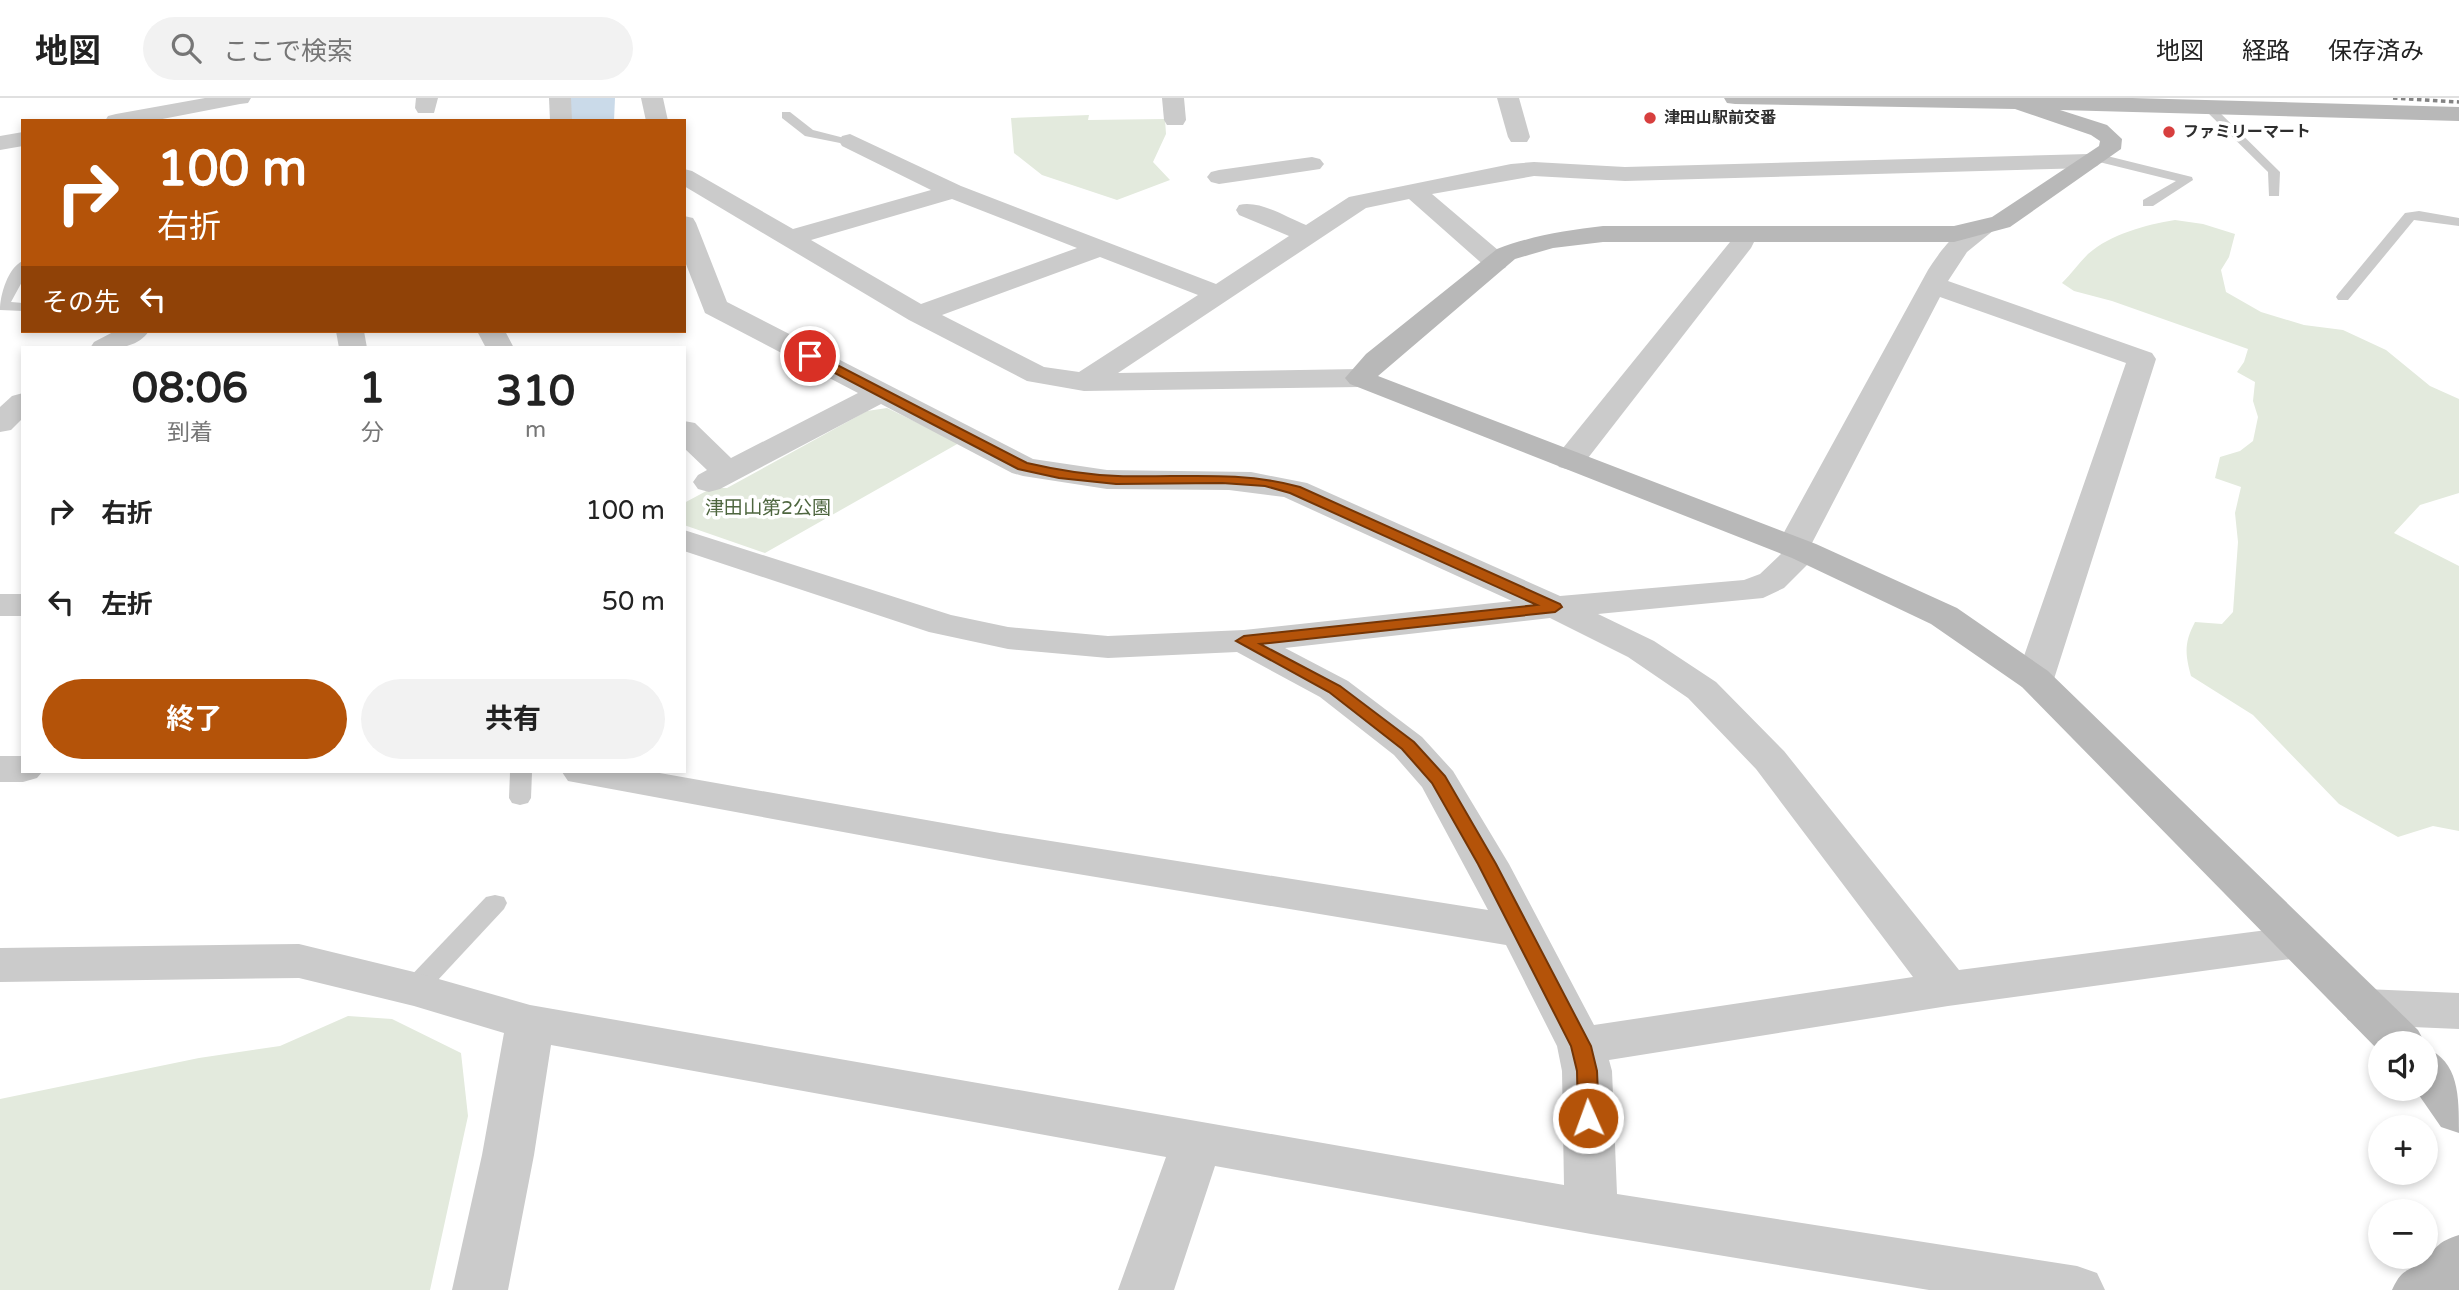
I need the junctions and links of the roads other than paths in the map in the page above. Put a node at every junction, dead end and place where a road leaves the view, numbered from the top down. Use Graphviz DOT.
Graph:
graph roads {
  1 [pos="240,98"];
  2 [pos="560,98"];
  3 [pos="652,98"];
  4 [pos="1173,98"];
  5 [pos="1508,98"];
  6 [pos="1735,98"];
  7 [pos="2021,104"];
  8 [pos="2207,106"];
  9 [pos="2459,114"];
  10 [pos="786,115"];
  11 [pos="127,119"];
  12 [pos="561,119"];
  13 [pos="657,119"];
  14 [pos="1175,120"];
  15 [pos="1519,137"];
  16 [pos="21,139"];
  17 [pos="850,141"];
  18 [pos="1326,141"];
  19 [pos="0,143"];
  20 [pos="2092,159"];
  21 [pos="1312,164"];
  22 [pos="686,177"];
  23 [pos="1219,177"];
  24 [pos="1342,190"];
  25 [pos="953,191"];
  26 [pos="1415,192"];
  27 [pos="2274,193"];
  28 [pos="2148,203"];
  29 [pos="1248,209"];
  30 [pos="2459,222"];
  31 [pos="686,228"];
  32 [pos="1980,230"];
  33 [pos="1745,234"];
  34 [pos="1307,236"];
  35 [pos="791,239"];
  36 [pos="1100,248"];
  37 [pos="1496,262"];
  38 [pos="21,269"];
  39 [pos="1933,285"];
  40 [pos="1216,293"];
  41 [pos="2343,297"];
  42 [pos="21,307"];
  43 [pos="919,314"];
  44 [pos="131,333"];
  45 [pos="108,346"];
  46 [pos="1360,378"];
  47 [pos="1084,382"];
  48 [pos="880,393"];
  49 [pos="21,404"];
  50 [pos="0,424"];
  51 [pos="686,433"];
  52 [pos="1570,460"];
  53 [pos="686,541"];
  54 [pos="1798,549"];
  55 [pos="0,605"];
  56 [pos="21,605"];
  57 [pos="1555,607"];
  58 [pos="1244,641"];
  59 [pos="2035,679"];
  60 [pos="0,769"];
  61 [pos="21,769"];
  62 [pos="521,773"];
  63 [pos="588,773"];
  64 [pos="520,798"];
  65 [pos="495,904"];
  66 [pos="1520,931"];
  67 [pos="2298,942"];
  68 [pos="0,965"];
  69 [pos="414,989"];
  70 [pos="1948,989"];
  71 [pos="2365,1007"];
  72 [pos="2459,1011"];
  73 [pos="530,1023"];
  74 [pos="2390,1031"];
  75 [pos="1581,1046"];
  76 [pos="2438,1084"];
  77 [pos="2459,1113"];
  78 [pos="1197,1142"];
  79 [pos="1591,1212"];
  80 [pos="2459,1258"];
  81 [pos="480,1290"];
  82 [pos="1146,1290"];
  83 [pos="2077,1290"];
  84 [pos="2420,1290"];
  1 -- 11 [label="street"];
  2 -- 12 [label="street"];
  3 -- 13 [label="street"];
  4 -- 14 [label="street"];
  5 -- 15 [label="street"];
  6 -- 7 [label="street"];
  7 -- 8 [label="street"];
  7 -- 20 [label="street"];
  8 -- 9 [label="street"];
  8 -- 27 [label="lane"];
  10 -- 17 [label="lane"];
  16 -- 19 [label="street"];
  17 -- 25 [label="street"];
  18 -- 21 [label="street"];
  20 -- 26 [label="street"];
  20 -- 28 [label="lane"];
  20 -- 32 [label="street"];
  21 -- 23 [label="street"];
  21 -- 24 [label="street"];
  22 -- 35 [label="street"];
  24 -- 26 [label="street"];
  24 -- 34 [label="street"];
  25 -- 35 [label="street"];
  25 -- 36 [label="street"];
  26 -- 37 [label="street"];
  29 -- 34 [label="street"];
  30 -- 41 [label="lane"];
  31 -- 48 [label="street"];
  32 -- 33 [label="street"];
  32 -- 39 [label="street"];
  33 -- 37 [label="street"];
  33 -- 52 [label="street"];
  34 -- 40 [label="street"];
  35 -- 43 [label="street"];
  36 -- 40 [label="street"];
  36 -- 43 [label="street"];
  37 -- 46 [label="street"];
  38 -- 42 [label="lane"];
  39 -- 54 [label="street"];
  39 -- 59 [label="street"];
  40 -- 47 [label="street"];
  43 -- 47 [label="street"];
  44 -- 45 [label="street"];
  46 -- 47 [label="street"];
  46 -- 52 [label="street"];
  48 -- 51 [label="street"];
  48 -- 57 [label="street"];
  49 -- 50 [label="street"];
  52 -- 54 [label="street"];
  53 -- 58 [label="street"];
  54 -- 57 [label="street"];
  54 -- 59 [label="street"];
  55 -- 56 [label="street"];
  57 -- 58 [label="street"];
  57 -- 70 [label="street"];
  58 -- 66 [label="street"];
  59 -- 67 [label="street"];
  60 -- 61 [label="street"];
  62 -- 64 [label="lane"];
  63 -- 66 [label="street"];
  65 -- 69 [label="lane"];
  66 -- 75 [label="street"];
  67 -- 70 [label="street"];
  67 -- 71 [label="street"];
  68 -- 69 [label="street"];
  69 -- 73 [label="street"];
  70 -- 75 [label="street"];
  71 -- 72 [label="street"];
  71 -- 74 [label="street"];
  73 -- 78 [label="street"];
  73 -- 81 [label="street"];
  75 -- 79 [label="street"];
  76 -- 77 [label="street"];
  78 -- 79 [label="street"];
  78 -- 82 [label="street"];
  79 -- 83 [label="street"];
  80 -- 84 [label="street"];
}
